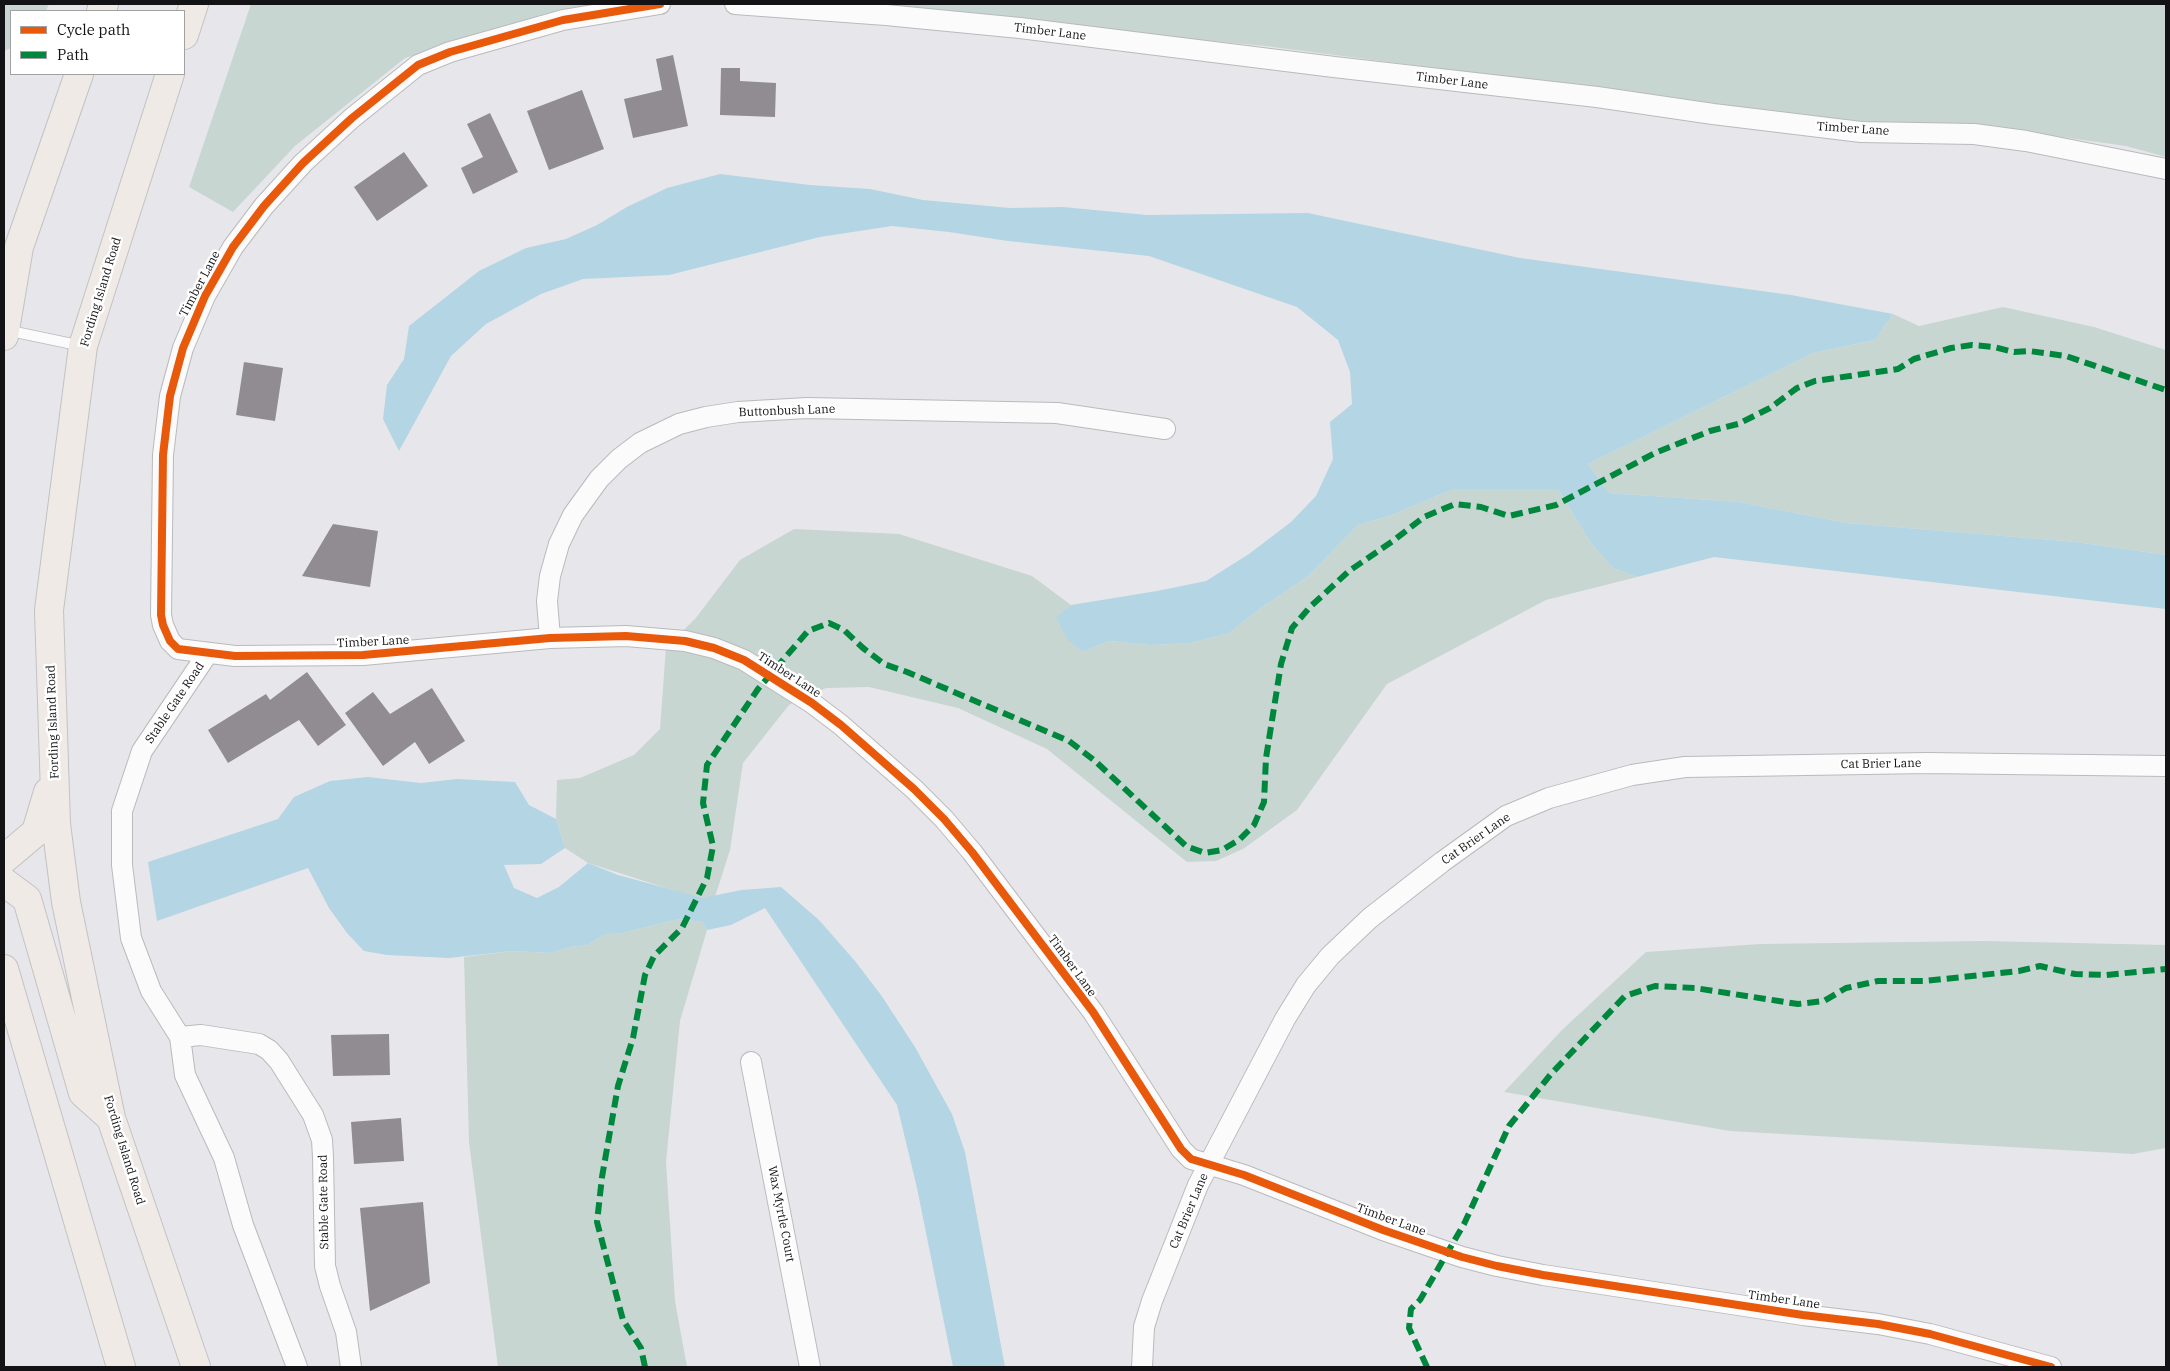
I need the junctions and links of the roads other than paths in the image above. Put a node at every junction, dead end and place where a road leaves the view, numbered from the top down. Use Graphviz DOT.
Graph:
graph roads {
  1 [pos="194,4"];
  2 [pos="660,4"];
  3 [pos="735,4"];
  4 [pos="185,32"];
  5 [pos="79,75"];
  6 [pos="170,75"];
  7 [pos="2166,169"];
  8 [pos="4,332"];
  9 [pos="83,346"];
  10 [pos="1165,429"];
  11 [pos="550,638"];
  12 [pos="208,654"];
  13 [pos="2166,766"];
  14 [pos="54,770"];
  15 [pos="4,859"];
  16 [pos="4,882"];
  17 [pos="4,969"];
  18 [pos="180,1037"];
  19 [pos="751,1062"];
  20 [pos="111,1118"];
  21 [pos="1209,1165"];
  22 [pos="121,1367"];
  23 [pos="196,1367"];
  24 [pos="297,1367"];
  25 [pos="350,1367"];
  26 [pos="810,1367"];
  27 [pos="1142,1367"];
  28 [pos="2050,1367"];
  1 -- 4 [label="highway"];
  2 -- 12 [label="street, Timber Lane"];
  3 -- 7 [label="street, Timber Lane"];
  5 -- 8 [label="highway"];
  6 -- 9 [label="highway, Fording Island Road"];
  8 -- 9 [label="lane"];
  9 -- 14 [label="highway, Fording Island Road"];
  10 -- 11 [label="street, Buttonbush Lane"];
  11 -- 12 [label="street, Timber Lane"];
  11 -- 21 [label="street, Timber Lane"];
  12 -- 18 [label="street, Stable Gate Road"];
  13 -- 21 [label="street, Cat Brier Lane"];
  14 -- 15 [label="highway"];
  14 -- 20 [label="highway, Fording Island Road"];
  16 -- 20 [label="highway"];
  17 -- 22 [label="highway"];
  18 -- 24 [label="street, Stable Gate Road"];
  18 -- 25 [label="street, Stable Gate Road"];
  19 -- 26 [label="street, Wax Myrtle Court"];
  20 -- 23 [label="highway, Fording Island Road"];
  21 -- 27 [label="street, Cat Brier Lane"];
  21 -- 28 [label="street, Timber Lane"];
}
